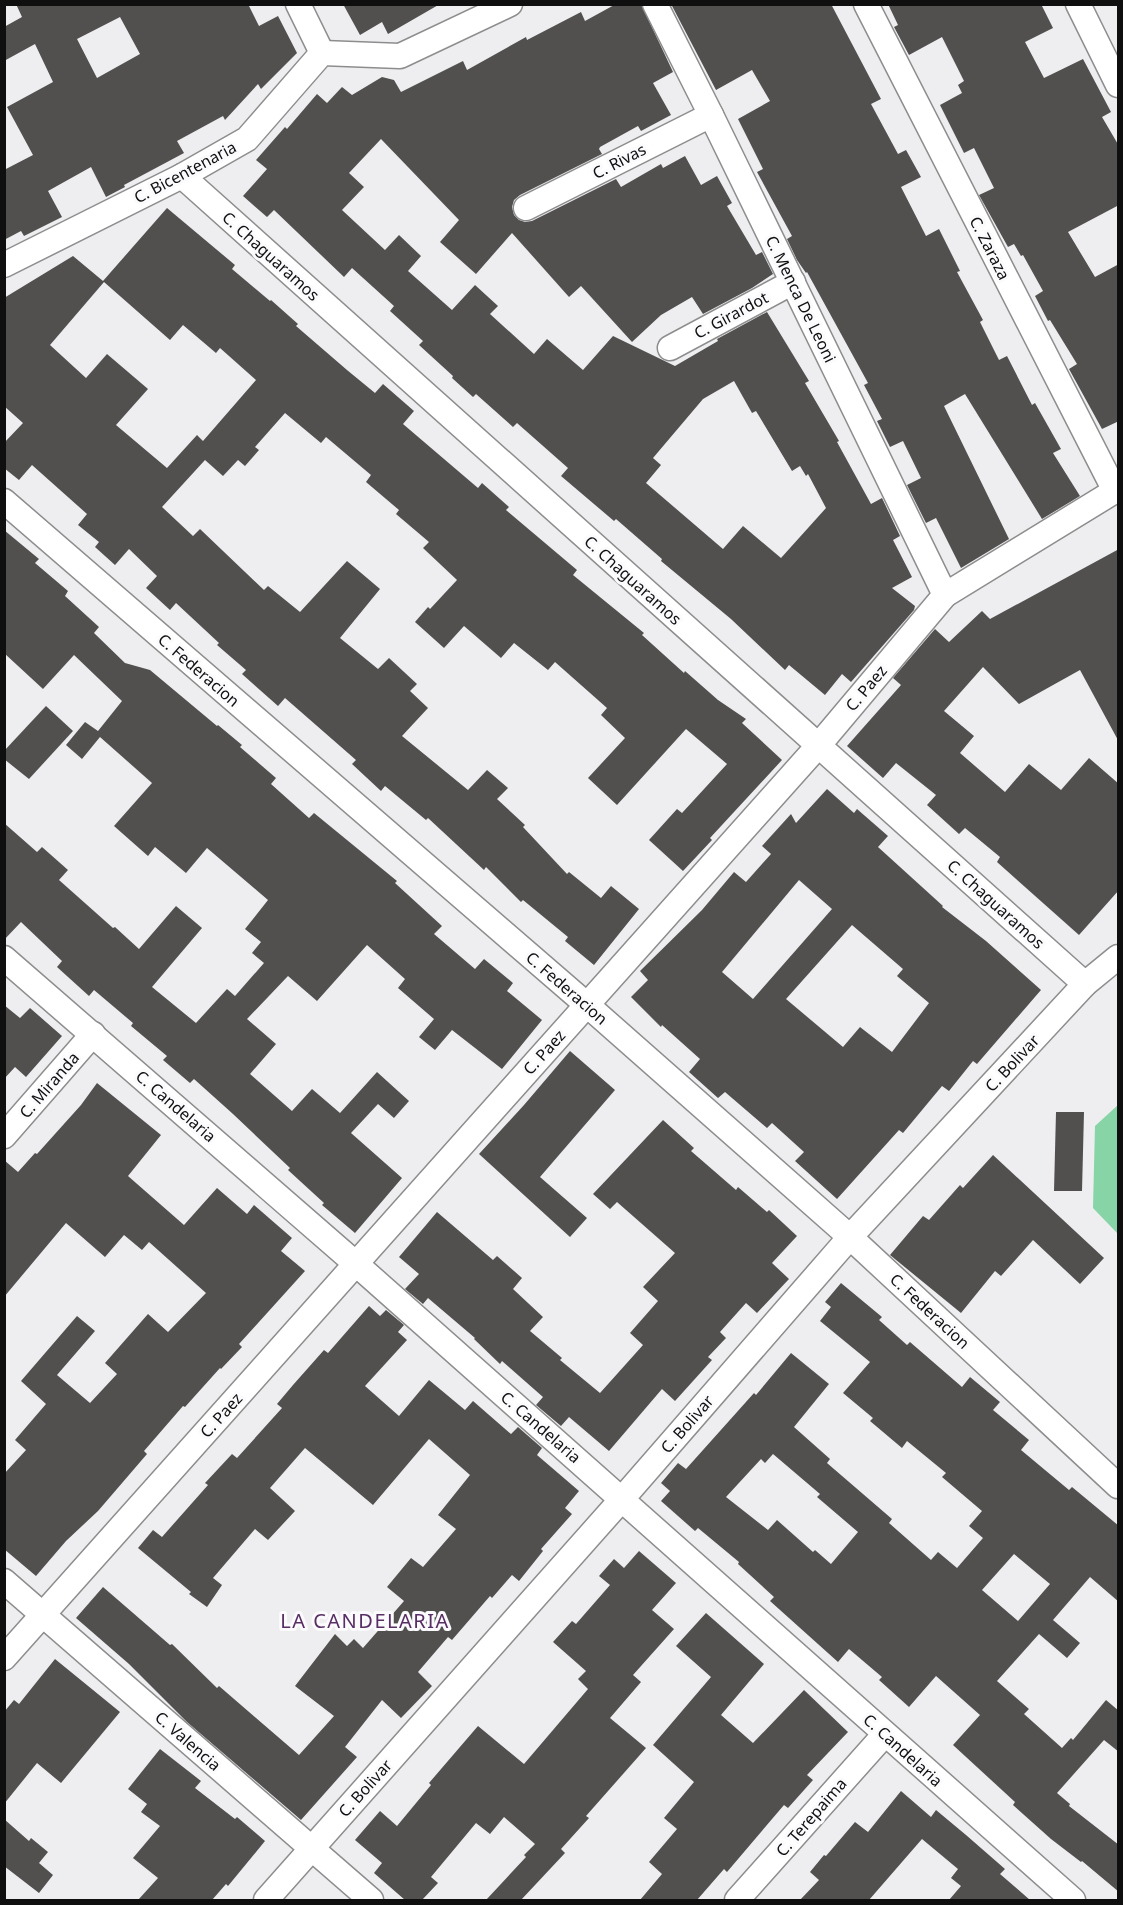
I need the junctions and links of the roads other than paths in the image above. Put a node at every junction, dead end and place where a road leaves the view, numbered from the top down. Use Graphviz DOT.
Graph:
graph roads {
  1 [pos="298,4"];
  2 [pos="510,4"];
  3 [pos="655,4"];
  4 [pos="866,4"];
  5 [pos="1078,4"];
  6 [pos="322,53"];
  7 [pos="1119,85"];
  8 [pos="711,115"];
  9 [pos="182,176"];
  10 [pos="526,208"];
  11 [pos="4,265"];
  12 [pos="793,282"];
  13 [pos="670,348"];
  14 [pos="1117,490"];
  15 [pos="4,501"];
  16 [pos="945,595"];
  17 [pos="818,746"];
  18 [pos="1119,957"];
  19 [pos="4,958"];
  20 [pos="1085,984"];
  21 [pos="586,1004"];
  22 [pos="93,1034"];
  23 [pos="4,1136"];
  24 [pos="850,1237"];
  25 [pos="356,1263"];
  26 [pos="1119,1486"];
  27 [pos="622,1499"];
  28 [pos="4,1581"];
  29 [pos="42,1615"];
  30 [pos="4,1658"];
  31 [pos="885,1734"];
  32 [pos="312,1848"];
  33 [pos="266,1900"];
  34 [pos="371,1900"];
  35 [pos="737,1900"];
  36 [pos="1072,1900"];
  1 -- 6 [label="street"];
  2 -- 6 [label="street"];
  3 -- 8 [label="street, C. Menca De Leoni"];
  4 -- 14 [label="street, C. Zaraza"];
  5 -- 7 [label="street"];
  6 -- 9 [label="street, C. Bicentenaria"];
  8 -- 10 [label="street, C. Rivas"];
  8 -- 12 [label="street, C. Menca De Leoni"];
  9 -- 11 [label="street, C. Bicentenaria"];
  9 -- 17 [label="street, C. Chaguaramos"];
  12 -- 13 [label="street, C. Girardot"];
  12 -- 16 [label="street, C. Menca De Leoni"];
  14 -- 16 [label="street, C. Paez"];
  15 -- 21 [label="street, C. Federacion"];
  16 -- 17 [label="street, C. Paez"];
  17 -- 20 [label="street, C. Chaguaramos"];
  17 -- 21 [label="street, C. Paez"];
  18 -- 20 [label="street, C. Bolivar"];
  19 -- 22 [label="street, C. Candelaria"];
  20 -- 24 [label="street, C. Bolivar"];
  21 -- 24 [label="street, C. Federacion"];
  21 -- 25 [label="street, C. Paez"];
  22 -- 23 [label="street, C. Miranda"];
  22 -- 25 [label="street, C. Candelaria"];
  24 -- 26 [label="street, C. Federacion"];
  24 -- 27 [label="street, C. Bolivar"];
  25 -- 27 [label="street, C. Candelaria"];
  25 -- 29 [label="street, C. Paez"];
  27 -- 31 [label="street, C. Candelaria"];
  27 -- 32 [label="street, C. Bolivar"];
  28 -- 29 [label="street, C. Valencia"];
  29 -- 30 [label="street, C. Paez"];
  29 -- 32 [label="street, C. Valencia"];
  31 -- 35 [label="street, C. Terepaima"];
  31 -- 36 [label="street, C. Candelaria"];
  32 -- 33 [label="street, C. Bolivar"];
  32 -- 34 [label="street, C. Valencia"];
}
